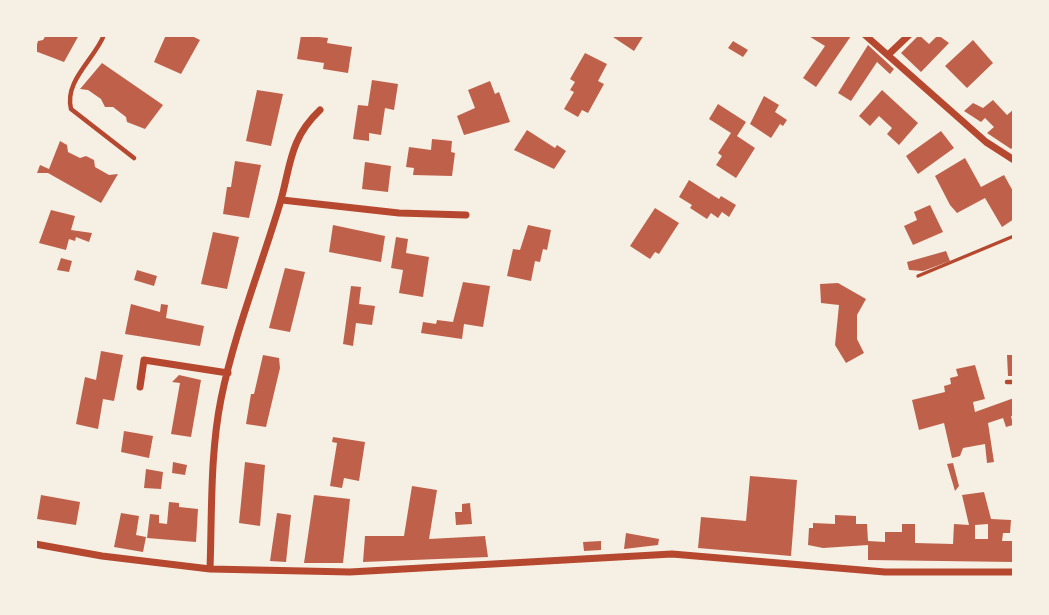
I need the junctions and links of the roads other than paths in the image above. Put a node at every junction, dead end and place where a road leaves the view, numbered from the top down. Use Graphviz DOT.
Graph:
graph roads {
  1 [pos="104,35"];
  2 [pos="865,35"];
  3 [pos="909,35"];
  4 [pos="889,54"];
  5 [pos="320,110"];
  6 [pos="134,158"];
  7 [pos="1014,160"];
  8 [pos="282,200"];
  9 [pos="466,215"];
  10 [pos="228,373"];
  11 [pos="1007,382"];
  12 [pos="1014,382"];
  13 [pos="140,387"];
  14 [pos="35,544"];
  15 [pos="210,569"];
  16 [pos="1014,572"];
  17 [pos="350,576"];
  18 [pos="885,576"];
  1 -- 6 [label="lane"];
  2 -- 4 [label="street"];
  3 -- 4 [label="street"];
  4 -- 7 [label="street"];
  5 -- 8 [label="street"];
  8 -- 9 [label="street"];
  8 -- 10 [label="street"];
  10 -- 13 [label="street"];
  10 -- 15 [label="street"];
  11 -- 12 [label="lane"];
  14 -- 15 [label="street"];
  15 -- 17 [label="street"];
  16 -- 18 [label="street"];
  17 -- 18 [label="street"];
}
